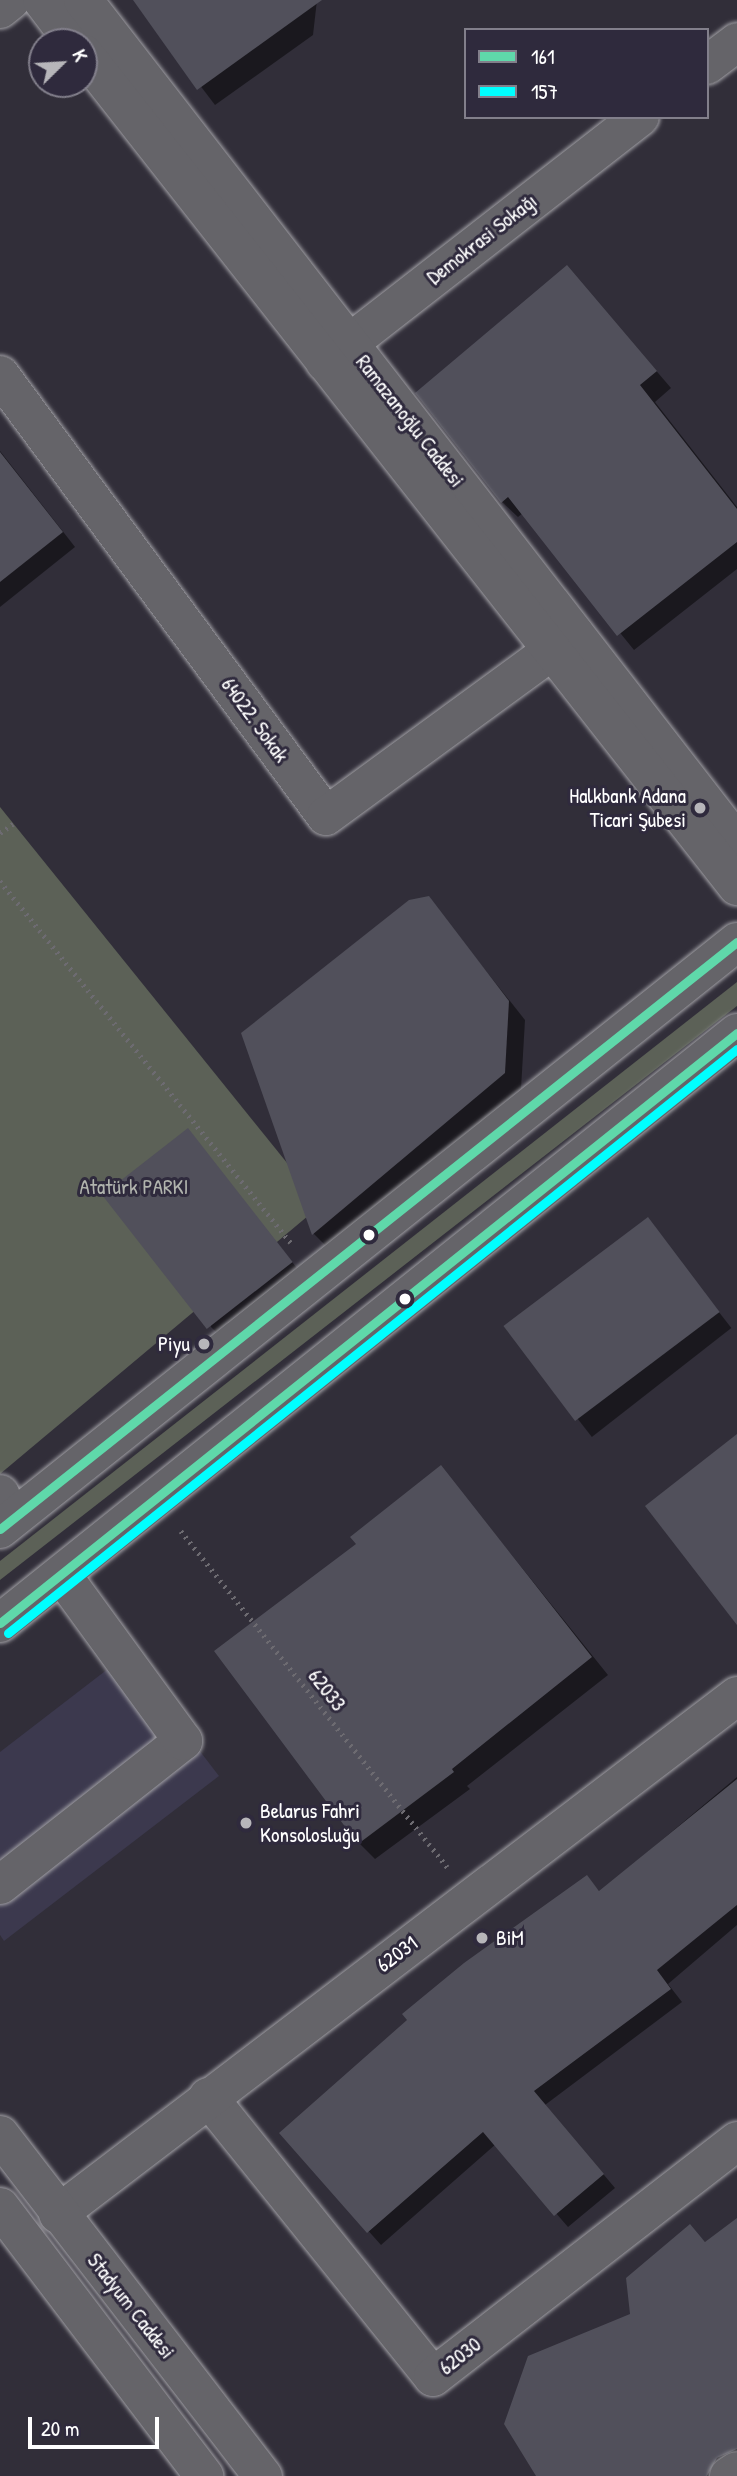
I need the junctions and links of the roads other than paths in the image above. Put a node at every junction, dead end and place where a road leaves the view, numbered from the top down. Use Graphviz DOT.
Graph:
graph roads {
  1 [pos="11,0"];
  2 [pos="41,0"];
  3 [pos="83,0"];
  4 [pos="0,9"];
  5 [pos="63,28"];
  6 [pos="737,42"];
  7 [pos="709,63"];
  8 [pos="98,70"];
  9 [pos="637,119"];
  10 [pos="337,352"];
  11 [pos="0,376"];
  12 [pos="564,643"];
  13 [pos="737,843"];
  14 [pos="737,886"];
  15 [pos="737,942"];
  16 [pos="737,1033"];
  17 [pos="0,1506"];
  18 [pos="62,1575"];
  19 [pos="0,1623"];
  20 [pos="737,1696"];
  21 [pos="0,1885"];
  22 [pos="208,2097"];
  23 [pos="0,2135"];
  24 [pos="737,2141"];
  25 [pos="0,2207"];
  26 [pos="58,2214"];
  27 [pos="737,2471"];
  28 [pos="204,2476"];
  29 [pos="263,2476"];
  30 [pos="729,2476"];
  1 -- 4 [label="main road"];
  2 -- 5 [label="main road"];
  3 -- 10 [label="main road, Ramazanoğlu Caddesi"];
  6 -- 7 [label="main road"];
  8 -- 10 [label="main road, Ramazanoğlu Caddesi"];
  9 -- 10 [label="main road, Demokrasi Sokağı"];
  10 -- 12 [label="main road, Ramazanoğlu Caddesi"];
  11 -- 12 [label="main road, 64022. Sokak"];
  12 -- 13 [label="main road, Ramazanoğlu Caddesi"];
  12 -- 14 [label="main road, Ramazanoğlu Caddesi"];
  15 -- 17 [label="main road"];
  16 -- 18 [label="main road"];
  18 -- 19 [label="main road"];
  18 -- 21 [label="main road"];
  20 -- 22 [label="main road, 62031"];
  22 -- 24 [label="main road, 62030"];
  22 -- 26 [label="main road, 62031"];
  23 -- 26 [label="main road, Stadyum Caddesi"];
  25 -- 28 [label="main road"];
  26 -- 29 [label="main road, Stadyum Caddesi"];
  27 -- 30 [label="main road"];
}
